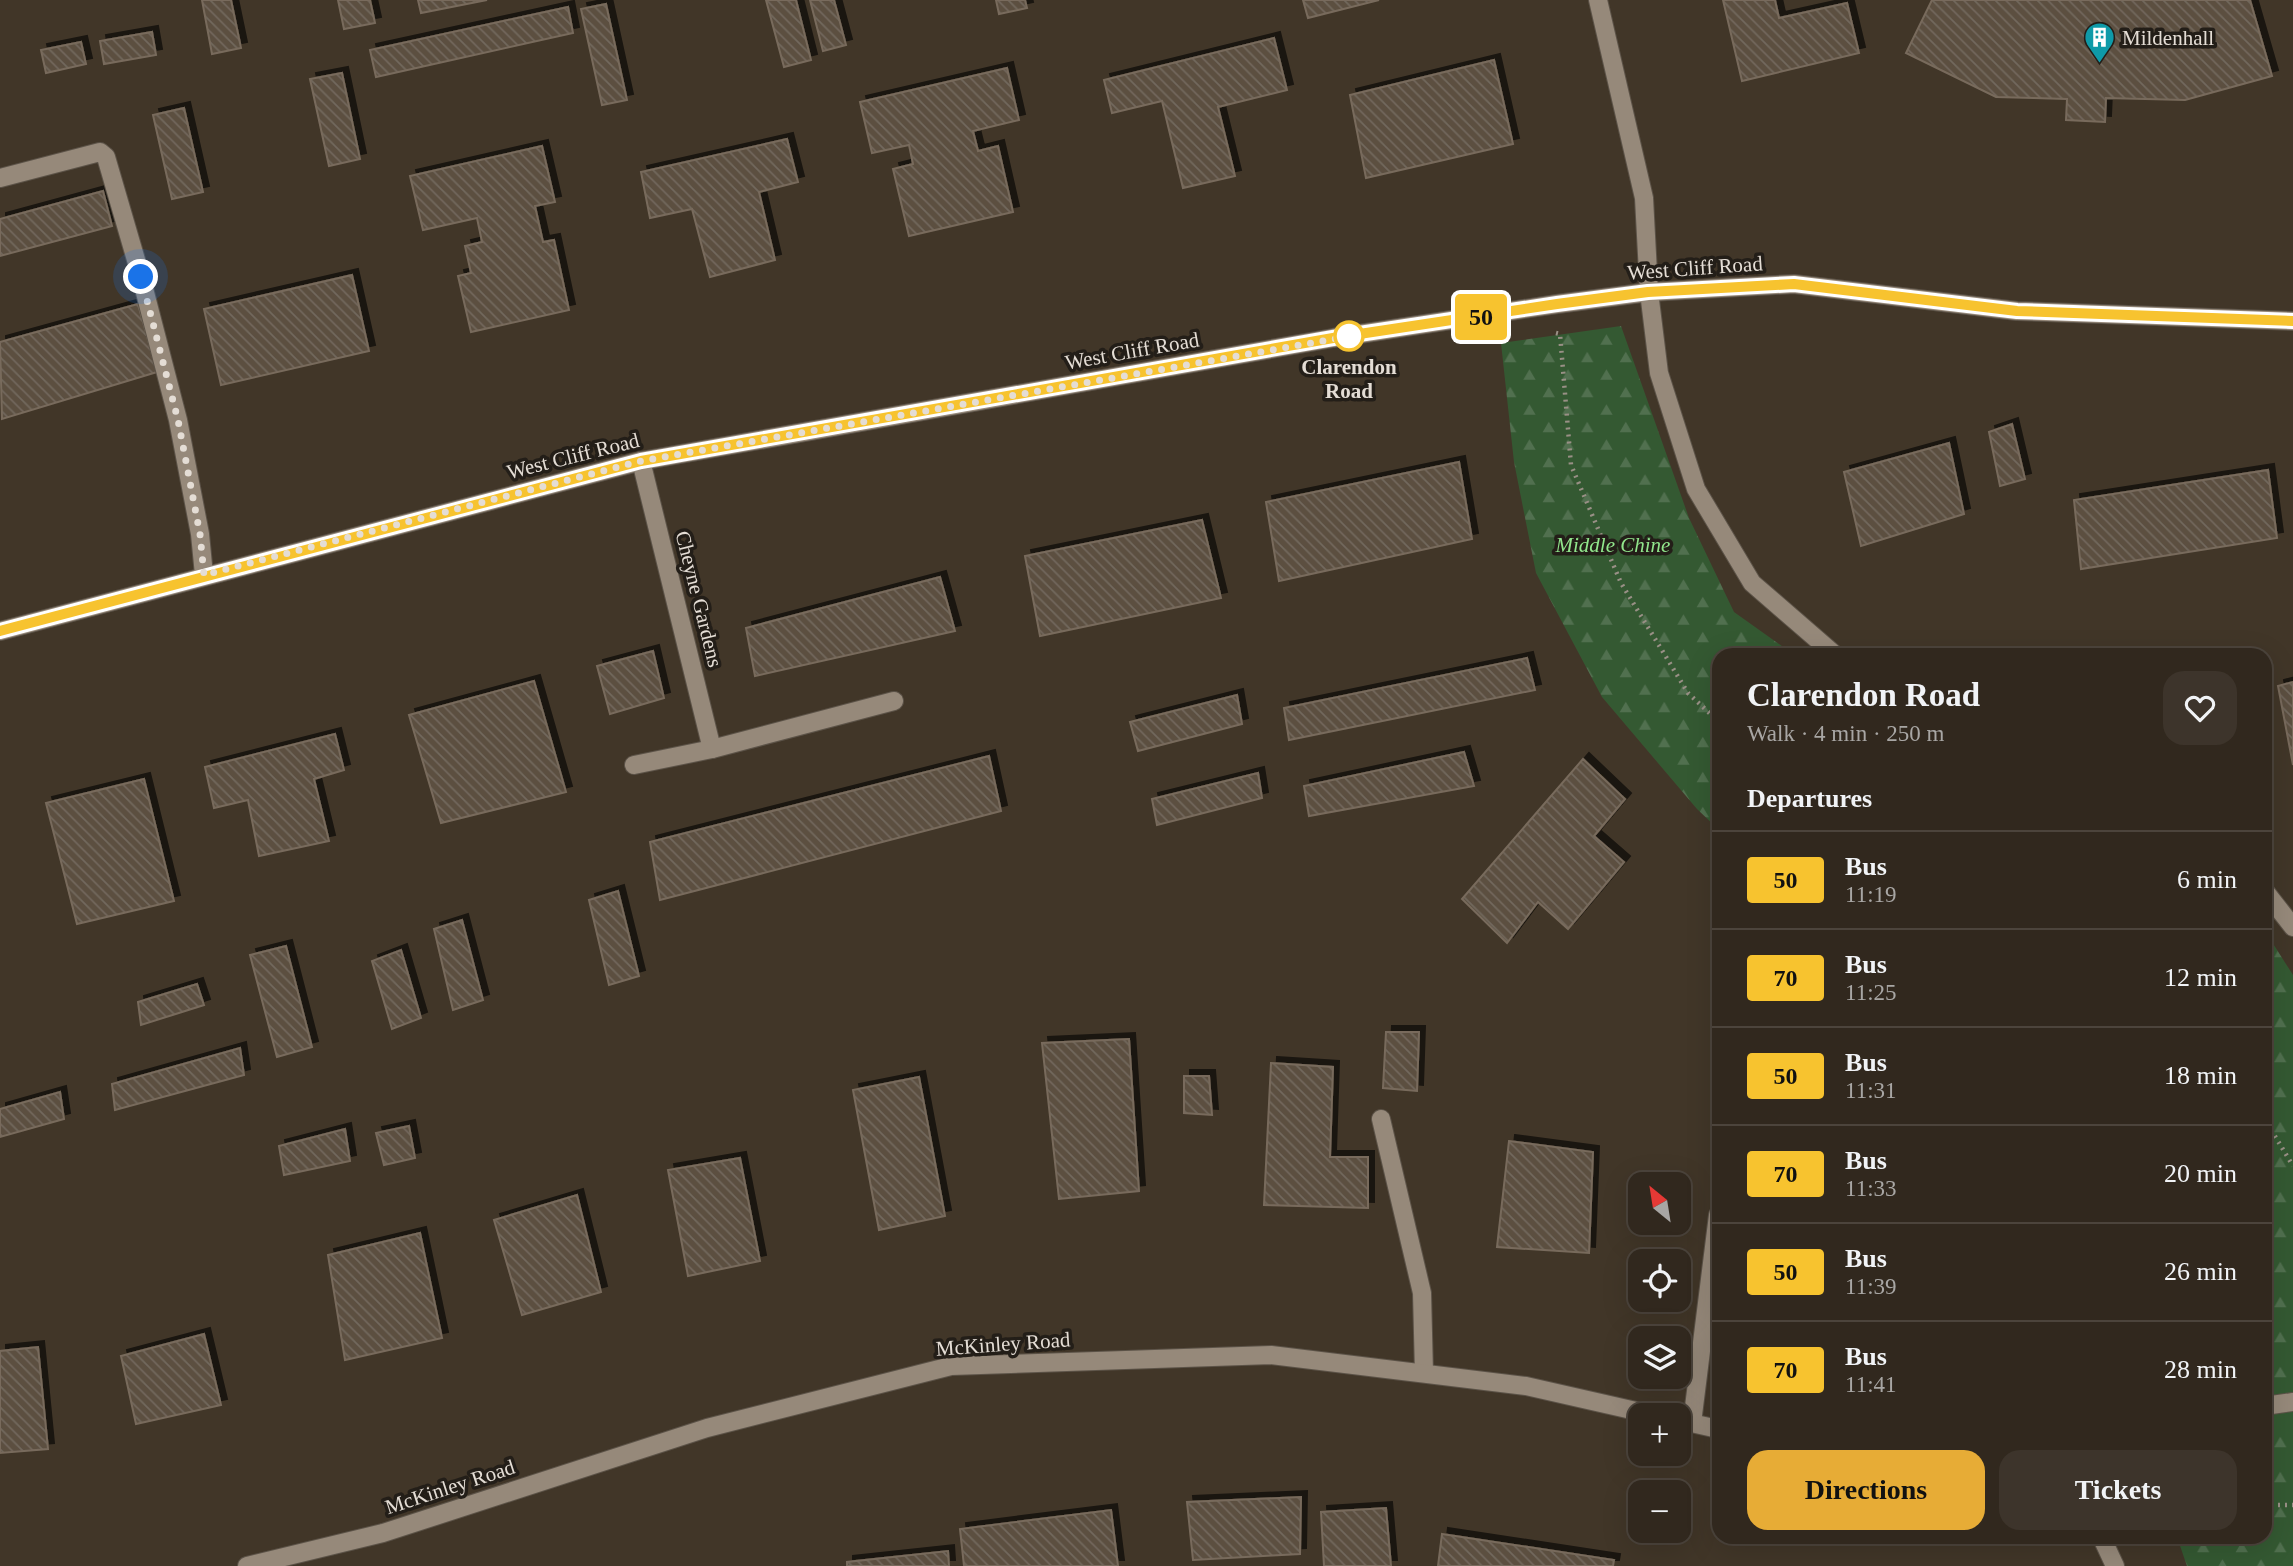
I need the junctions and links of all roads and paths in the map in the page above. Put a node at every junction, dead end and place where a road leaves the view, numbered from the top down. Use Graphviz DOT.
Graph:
graph roads {
  1 [pos="1598,0"];
  2 [pos="0,178"];
  3 [pos="1648,292"];
  4 [pos="2293,321"];
  5 [pos="1548,330"];
  6 [pos="641,461"];
  7 [pos="204,575"];
  8 [pos="0,631"];
  9 [pos="1827,648"];
  10 [pos="894,701"];
  11 [pos="1712,715"];
  12 [pos="712,748"];
  13 [pos="634,765"];
  14 [pos="2272,900"];
  15 [pos="2293,927"];
  16 [pos="1381,1119"];
  17 [pos="2272,1131"];
  18 [pos="2293,1166"];
  19 [pos="1712,1253"];
  20 [pos="1424,1373"];
  21 [pos="2293,1402"];
  22 [pos="1688,1403"];
  23 [pos="2272,1405"];
  24 [pos="1628,1409"];
  25 [pos="1691,1423"];
  26 [pos="1712,1428"];
  27 [pos="2272,1505"];
  28 [pos="2293,1505"];
  29 [pos="2105,1544"];
  30 [pos="247,1566"];
  31 [pos="2115,1566"];
  1 -- 3 [label="street"];
  2 -- 7 [label="street"];
  3 -- 4 [label="street, West Cliff Road"];
  3 -- 6 [label="street, West Cliff Road"];
  3 -- 9 [label="street"];
  5 -- 11 [label="path"];
  6 -- 7 [label="street, West Cliff Road"];
  6 -- 12 [label="street, Cheyne Gardens"];
  7 -- 8 [label="street, West Cliff Road"];
  10 -- 12 [label="street"];
  12 -- 13 [label="street"];
  14 -- 15 [label="street"];
  16 -- 20 [label="street"];
  17 -- 18 [label="path"];
  19 -- 22 [label="street"];
  20 -- 24 [label="street, McKinley Road"];
  20 -- 30 [label="street, McKinley Road"];
  21 -- 23 [label="street"];
  25 -- 26 [label="street"];
  27 -- 28 [label="path"];
  29 -- 31 [label="street"];
}
